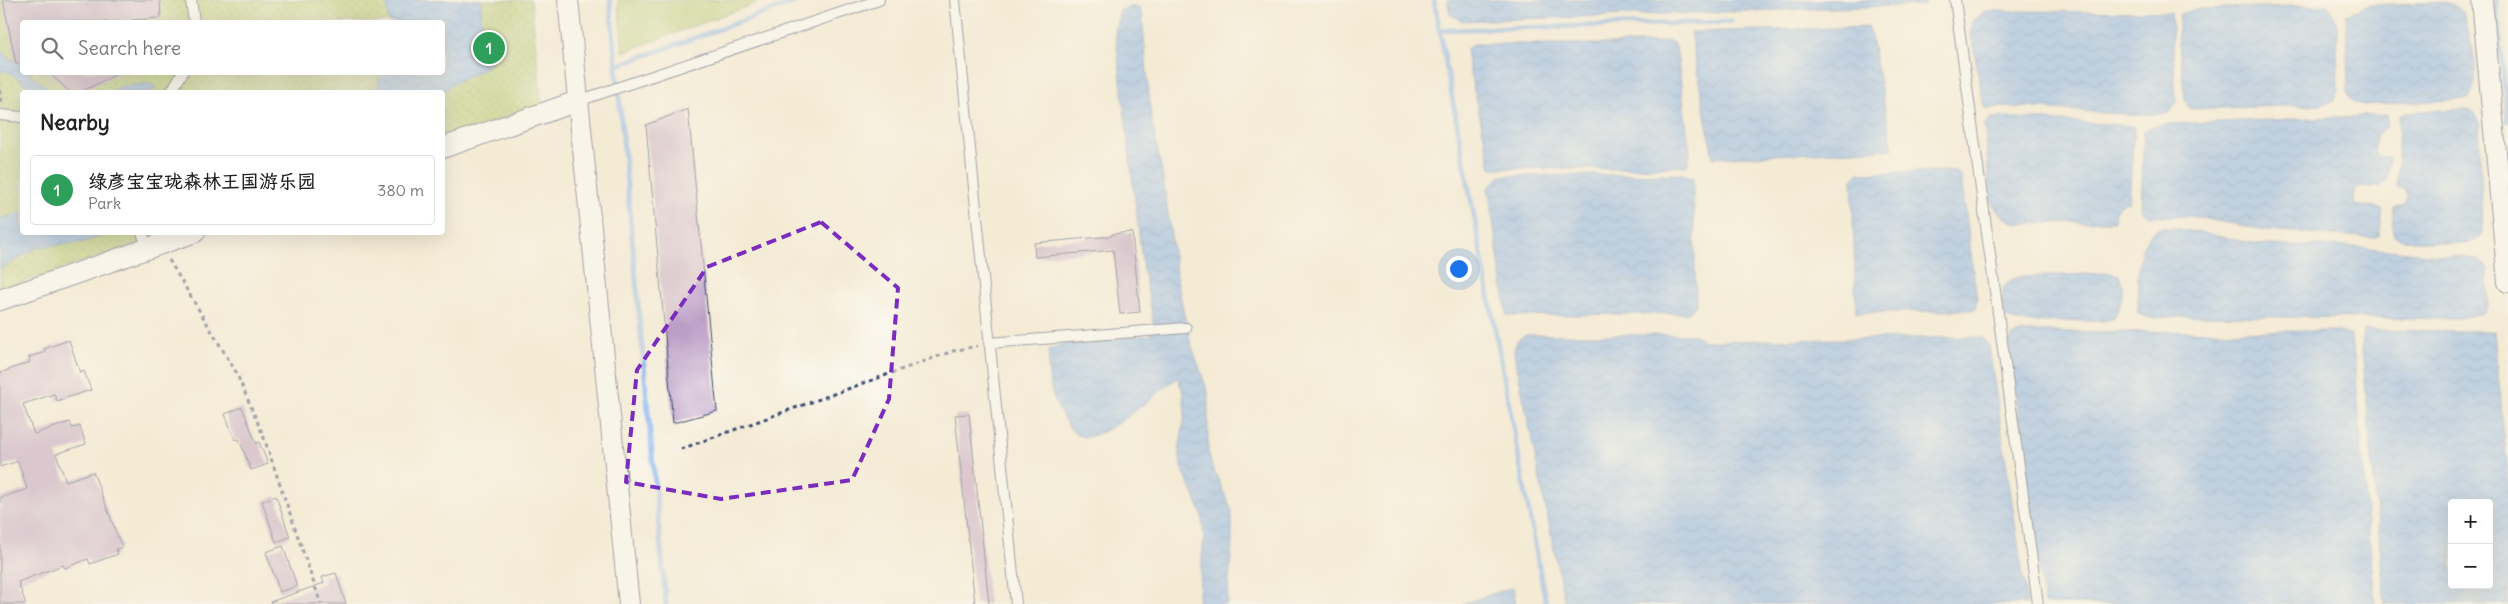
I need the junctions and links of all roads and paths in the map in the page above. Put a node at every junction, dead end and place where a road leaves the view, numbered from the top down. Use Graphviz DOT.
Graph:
graph roads {
  1 [pos="191,0"];
  2 [pos="568,0"];
  3 [pos="879,0"];
  4 [pos="955,0"];
  5 [pos="1955,0"];
  6 [pos="2482,0"];
  7 [pos="194,20"];
  8 [pos="181,75"];
  9 [pos="172,90"];
  10 [pos="578,101"];
  11 [pos="0,114"];
  12 [pos="20,117"];
  13 [pos="445,147"];
  14 [pos="182,235"];
  15 [pos="150,242"];
  16 [pos="2508,282"];
  17 [pos="0,300"];
  18 [pos="1186,328"];
  19 [pos="989,343"];
  20 [pos="681,449"];
  21 [pos="321,604"];
  22 [pos="629,604"];
  23 [pos="1016,604"];
  24 [pos="2038,604"];
  1 -- 7 [label="lane"];
  2 -- 10 [label="street"];
  3 -- 10 [label="lane"];
  4 -- 19 [label="lane"];
  5 -- 24 [label="lane"];
  6 -- 16 [label="street"];
  8 -- 9 [label="lane"];
  10 -- 13 [label="street"];
  10 -- 22 [label="street"];
  11 -- 12 [label="lane"];
  14 -- 15 [label="street"];
  15 -- 17 [label="street"];
  15 -- 21 [label="path"];
  18 -- 19 [label="lane"];
  19 -- 20 [label="path"];
  19 -- 23 [label="lane"];
}
